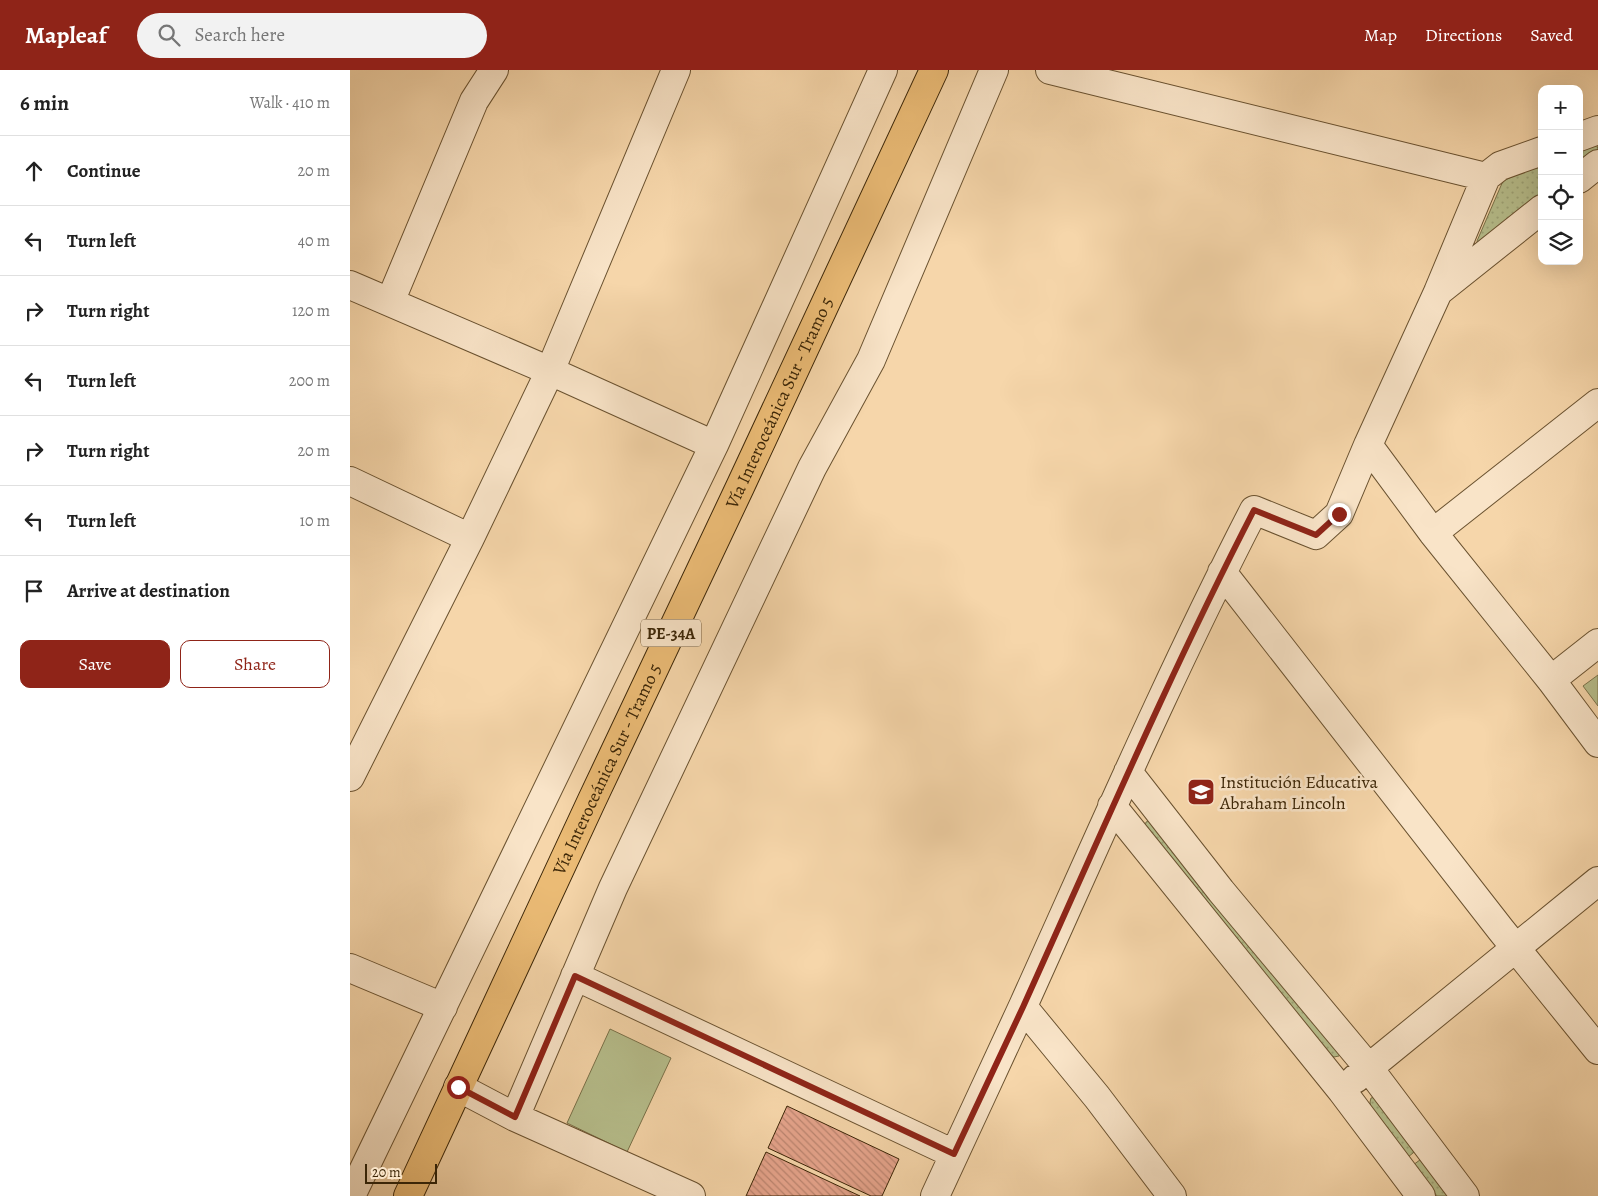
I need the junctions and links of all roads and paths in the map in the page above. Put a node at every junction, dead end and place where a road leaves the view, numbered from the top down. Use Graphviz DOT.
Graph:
graph roads {
  1 [pos="494,70"];
  2 [pos="676,70"];
  3 [pos="934,70"];
  4 [pos="994,70"];
  5 [pos="1050,70"];
  6 [pos="878,71"];
  7 [pos="1598,130"];
  8 [pos="1583,136"];
  9 [pos="1538,152"];
  10 [pos="1598,164"];
  11 [pos="1583,176"];
  12 [pos="1486,177"];
  13 [pos="1538,212"];
  14 [pos="350,285"];
  15 [pos="1438,292"];
  16 [pos="390,302"];
  17 [pos="550,371"];
  18 [pos="1598,402"];
  19 [pos="714,445"];
  20 [pos="1368,445"];
  21 [pos="350,481"];
  22 [pos="1433,533"];
  23 [pos="470,538"];
  24 [pos="1222,572"];
  25 [pos="1598,643"];
  26 [pos="1551,680"];
  27 [pos="1598,743"];
  28 [pos="1128,772"];
  29 [pos="350,774"];
  30 [pos="1112,806"];
  31 [pos="1598,881"];
  32 [pos="1515,948"];
  33 [pos="350,968"];
  34 [pos="575,976"];
  35 [pos="443,1007"];
  36 [pos="1023,1007"];
  37 [pos="1598,1050"];
  38 [pos="1368,1067"];
  39 [pos="458,1087"];
  40 [pos="1342,1091"];
  41 [pos="515,1117"];
  42 [pos="954,1154"];
  43 [pos="1418,1195"];
  44 [pos="351,1196"];
  45 [pos="408,1196"];
  46 [pos="691,1196"];
  47 [pos="935,1196"];
  48 [pos="1172,1196"];
  49 [pos="1464,1196"];
  1 -- 16 [label="street"];
  2 -- 17 [label="street"];
  3 -- 39 [label="highway, Vía Interoceánica Sur - Tramo 5 / PE-34A"];
  4 -- 34 [label="street"];
  5 -- 12 [label="street"];
  6 -- 19 [label="street"];
  7 -- 8 [label="street"];
  9 -- 12 [label="street"];
  10 -- 11 [label="street"];
  12 -- 15 [label="street"];
  13 -- 15 [label="street"];
  14 -- 16 [label="street"];
  15 -- 20 [label="street"];
  16 -- 17 [label="street"];
  17 -- 19 [label="street"];
  17 -- 23 [label="street"];
  18 -- 22 [label="street"];
  19 -- 35 [label="street"];
  20 -- 22 [label="street"];
  20 -- 24 [label="street"];
  21 -- 23 [label="street"];
  22 -- 26 [label="street"];
  23 -- 29 [label="street"];
  24 -- 28 [label="street"];
  24 -- 32 [label="street"];
  25 -- 26 [label="street"];
  26 -- 27 [label="street"];
  28 -- 30 [label="street"];
  28 -- 38 [label="street"];
  30 -- 36 [label="street"];
  30 -- 40 [label="street"];
  31 -- 32 [label="street"];
  32 -- 37 [label="street"];
  32 -- 38 [label="street"];
  33 -- 35 [label="street"];
  34 -- 41 [label="street"];
  34 -- 42 [label="street"];
  35 -- 44 [label="street"];
  36 -- 42 [label="street"];
  36 -- 48 [label="street"];
  38 -- 40 [label="street"];
  38 -- 49 [label="street"];
  39 -- 41 [label="street"];
  39 -- 45 [label="highway, Vía Interoceánica Sur - Tramo 5 / PE-34A"];
  40 -- 43 [label="street"];
  41 -- 46 [label="street"];
  42 -- 47 [label="street"];
}
